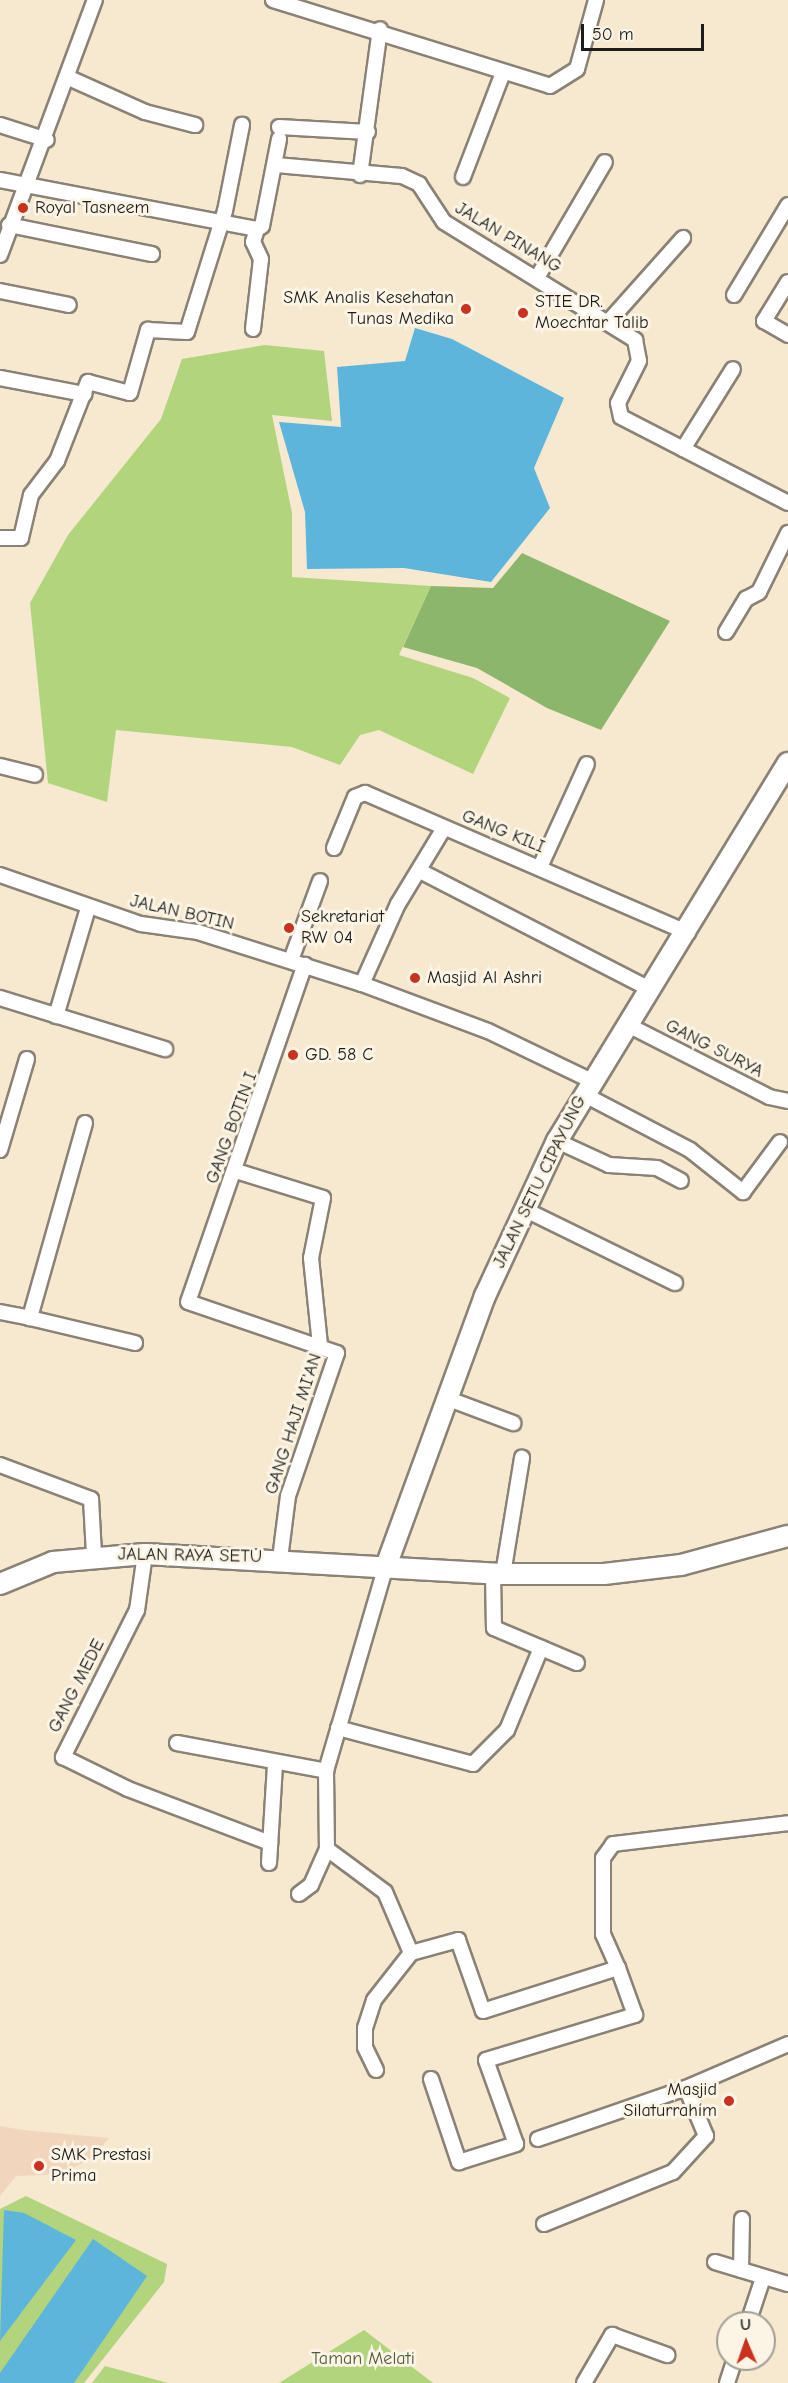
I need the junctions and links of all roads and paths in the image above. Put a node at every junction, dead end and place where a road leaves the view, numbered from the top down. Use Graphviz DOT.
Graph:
graph roads {
  1 [pos="95,0"];
  2 [pos="273,0"];
  3 [pos="596,0"];
  4 [pos="380,29"];
  5 [pos="503,73"];
  6 [pos="69,78"];
  7 [pos="0,125"];
  8 [pos="195,125"];
  9 [pos="242,125"];
  10 [pos="368,132"];
  11 [pos="47,140"];
  12 [pos="605,162"];
  13 [pos="276,165"];
  14 [pos="360,175"];
  15 [pos="463,177"];
  16 [pos="0,180"];
  17 [pos="22,185"];
  18 [pos="788,205"];
  19 [pos="222,219"];
  20 [pos="9,225"];
  21 [pos="257,229"];
  22 [pos="683,238"];
  23 [pos="152,254"];
  24 [pos="0,255"];
  25 [pos="538,276"];
  26 [pos="788,282"];
  27 [pos="0,291"];
  28 [pos="734,295"];
  29 [pos="69,305"];
  30 [pos="610,320"];
  31 [pos="253,329"];
  32 [pos="788,335"];
  33 [pos="733,369"];
  34 [pos="0,378"];
  35 [pos="84,394"];
  36 [pos="683,449"];
  37 [pos="788,503"];
  38 [pos="788,533"];
  39 [pos="1,538"];
  40 [pos="726,632"];
  41 [pos="788,763"];
  42 [pos="587,764"];
  43 [pos="0,766"];
  44 [pos="35,775"];
  45 [pos="444,828"];
  46 [pos="334,848"];
  47 [pos="540,867"];
  48 [pos="420,871"];
  49 [pos="0,875"];
  50 [pos="320,881"];
  51 [pos="88,908"];
  52 [pos="688,933"];
  53 [pos="291,960"];
  54 [pos="305,965"];
  55 [pos="362,984"];
  56 [pos="648,988"];
  57 [pos="0,998"];
  58 [pos="56,1016"];
  59 [pos="626,1024"];
  60 [pos="165,1049"];
  61 [pos="27,1059"];
  62 [pos="586,1087"];
  63 [pos="788,1101"];
  64 [pos="84,1123"];
  65 [pos="556,1141"];
  66 [pos="780,1142"];
  67 [pos="0,1150"];
  68 [pos="236,1171"];
  69 [pos="681,1181"];
  70 [pos="526,1209"];
  71 [pos="675,1283"];
  72 [pos="188,1302"];
  73 [pos="0,1312"];
  74 [pos="30,1318"];
  75 [pos="135,1343"];
  76 [pos="320,1345"];
  77 [pos="446,1398"];
  78 [pos="513,1423"];
  79 [pos="522,1458"];
  80 [pos="0,1465"];
  81 [pos="788,1536"];
  82 [pos="145,1554"];
  83 [pos="94,1555"];
  84 [pos="280,1559"];
  85 [pos="385,1569"];
  86 [pos="498,1574"];
  87 [pos="0,1584"];
  88 [pos="542,1648"];
  89 [pos="577,1663"];
  90 [pos="338,1728"];
  91 [pos="177,1743"];
  92 [pos="275,1765"];
  93 [pos="326,1771"];
  94 [pos="788,1823"];
  95 [pos="270,1843"];
  96 [pos="327,1849"];
  97 [pos="269,1863"];
  98 [pos="299,1894"];
  99 [pos="411,1953"];
  100 [pos="618,1968"];
  101 [pos="788,2044"];
  102 [pos="376,2070"];
  103 [pos="431,2079"];
  104 [pos="686,2088"];
  105 [pos="538,2139"];
  106 [pos="742,2219"];
  107 [pos="544,2224"];
  108 [pos="715,2262"];
  109 [pos="741,2270"];
  110 [pos="763,2278"];
  111 [pos="788,2284"];
  112 [pos="752,2311"];
  113 [pos="667,2355"];
  114 [pos="584,2383"];
  1 -- 6 [label="street"];
  2 -- 4 [label="street"];
  3 -- 5 [label="street"];
  4 -- 5 [label="street"];
  4 -- 10 [label="street"];
  5 -- 15 [label="street"];
  6 -- 8 [label="street"];
  6 -- 11 [label="street"];
  7 -- 11 [label="street"];
  9 -- 19 [label="street"];
  10 -- 13 [label="street"];
  10 -- 14 [label="street"];
  11 -- 17 [label="street"];
  12 -- 25 [label="street"];
  13 -- 14 [label="street, JALAN PINANG"];
  13 -- 21 [label="street"];
  14 -- 25 [label="street, JALAN PINANG"];
  16 -- 17 [label="street"];
  17 -- 19 [label="street"];
  17 -- 20 [label="street"];
  18 -- 28 [label="street"];
  19 -- 21 [label="street"];
  19 -- 35 [label="street"];
  20 -- 23 [label="street"];
  20 -- 24 [label="street"];
  21 -- 31 [label="street"];
  22 -- 30 [label="street"];
  25 -- 30 [label="street, JALAN PINANG"];
  26 -- 32 [label="street"];
  27 -- 29 [label="street"];
  30 -- 36 [label="street, JALAN PINANG"];
  33 -- 36 [label="street"];
  34 -- 35 [label="street"];
  35 -- 39 [label="street"];
  36 -- 37 [label="street, JALAN PINANG"];
  38 -- 40 [label="street"];
  41 -- 52 [label="street, JALAN SETU CIPAYUNG"];
  42 -- 47 [label="street"];
  43 -- 44 [label="street"];
  45 -- 46 [label="street, GANG KILI"];
  45 -- 47 [label="street, GANG KILI"];
  45 -- 48 [label="street"];
  47 -- 52 [label="street, GANG KILI"];
  48 -- 55 [label="street"];
  48 -- 56 [label="street"];
  49 -- 51 [label="street, JALAN BOTIN"];
  50 -- 53 [label="street"];
  51 -- 53 [label="street, JALAN BOTIN"];
  51 -- 58 [label="street"];
  52 -- 56 [label="street, JALAN SETU CIPAYUNG"];
  53 -- 54 [label="street, JALAN BOTIN"];
  54 -- 55 [label="street, JALAN BOTIN"];
  54 -- 68 [label="street, GANG BOTIN I"];
  55 -- 62 [label="street, JALAN BOTIN"];
  56 -- 59 [label="street, JALAN SETU CIPAYUNG"];
  57 -- 58 [label="street"];
  58 -- 60 [label="street"];
  59 -- 62 [label="street, JALAN SETU CIPAYUNG"];
  59 -- 63 [label="street, GANG SURYA"];
  61 -- 67 [label="street"];
  62 -- 65 [label="street, JALAN SETU CIPAYUNG"];
  62 -- 66 [label="street, JALAN BOTIN"];
  64 -- 74 [label="street"];
  65 -- 69 [label="street"];
  65 -- 70 [label="street, JALAN SETU CIPAYUNG"];
  68 -- 72 [label="street, GANG BOTIN I"];
  68 -- 76 [label="street"];
  70 -- 71 [label="street"];
  70 -- 77 [label="street, JALAN SETU CIPAYUNG"];
  72 -- 76 [label="street, GANG HAJI MI'AN"];
  73 -- 74 [label="street"];
  74 -- 75 [label="street"];
  76 -- 84 [label="street, GANG HAJI MI'AN"];
  77 -- 78 [label="street"];
  77 -- 85 [label="street, JALAN SETU CIPAYUNG"];
  79 -- 86 [label="street"];
  80 -- 83 [label="street"];
  81 -- 86 [label="street, JALAN RAYA SETU"];
  82 -- 83 [label="street, JALAN RAYA SETU"];
  82 -- 84 [label="street, JALAN RAYA SETU"];
  82 -- 95 [label="street, GANG MEDE"];
  83 -- 87 [label="street, JALAN RAYA SETU"];
  84 -- 85 [label="street, JALAN RAYA SETU"];
  85 -- 86 [label="street, JALAN RAYA SETU"];
  85 -- 90 [label="street"];
  86 -- 88 [label="street"];
  88 -- 89 [label="street"];
  88 -- 90 [label="street"];
  90 -- 93 [label="street"];
  91 -- 92 [label="street"];
  92 -- 93 [label="street"];
  92 -- 95 [label="street"];
  93 -- 96 [label="street"];
  94 -- 100 [label="street"];
  95 -- 97 [label="street"];
  96 -- 98 [label="street"];
  96 -- 99 [label="street"];
  99 -- 100 [label="street"];
  99 -- 102 [label="street"];
  100 -- 103 [label="street"];
  101 -- 104 [label="street"];
  104 -- 105 [label="street"];
  104 -- 107 [label="street"];
  106 -- 109 [label="street"];
  108 -- 109 [label="street"];
  109 -- 110 [label="street"];
  110 -- 111 [label="street"];
  110 -- 112 [label="street"];
  113 -- 114 [label="street"];
}
